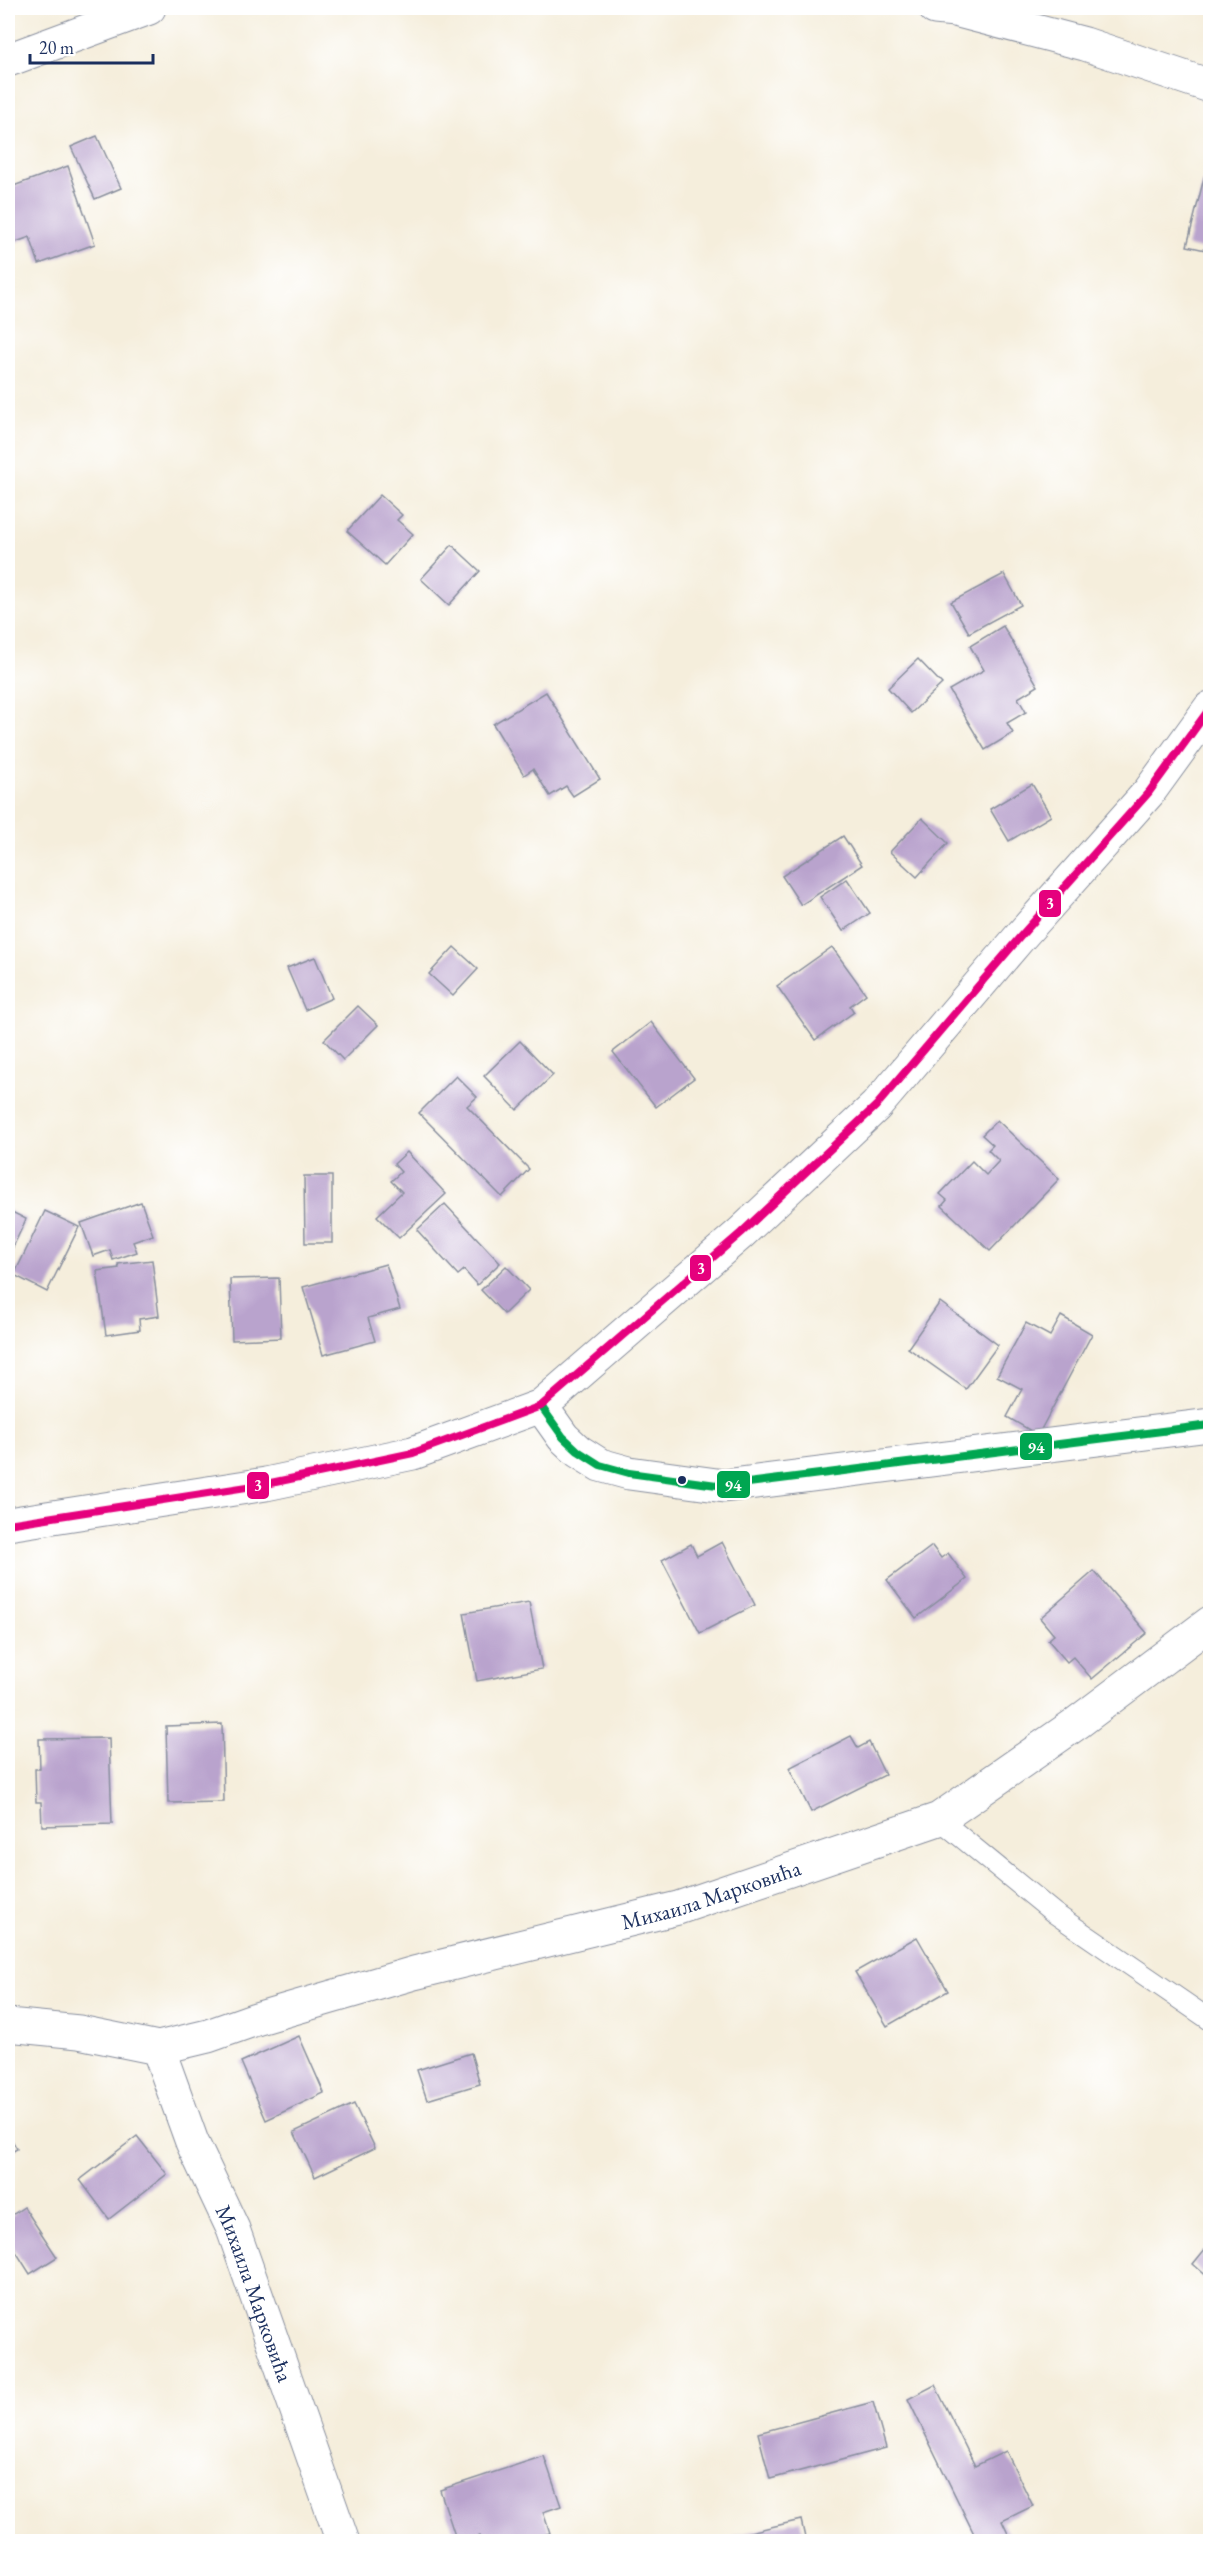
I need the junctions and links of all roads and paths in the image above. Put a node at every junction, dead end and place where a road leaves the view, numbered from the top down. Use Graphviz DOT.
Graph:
graph roads {
  1 [pos="149,8"];
  2 [pos="935,8"];
  3 [pos="8,60"];
  4 [pos="1210,86"];
  5 [pos="1210,708"];
  6 [pos="541,1406"];
  7 [pos="1210,1425"];
  8 [pos="8,1524"];
  9 [pos="1210,1623"];
  10 [pos="939,1819"];
  11 [pos="1210,2020"];
  12 [pos="8,2025"];
  13 [pos="158,2048"];
  14 [pos="343,2541"];
  1 -- 3 [label="street"];
  2 -- 4 [label="street"];
  5 -- 6 [label="street"];
  6 -- 7 [label="street"];
  6 -- 8 [label="street"];
  9 -- 10 [label="street, Михаила Марковића"];
  10 -- 11 [label="lane"];
  10 -- 13 [label="street, Михаила Марковића"];
  12 -- 13 [label="street, Михаила Марковића"];
  13 -- 14 [label="street, Михаила Марковића"];
}
